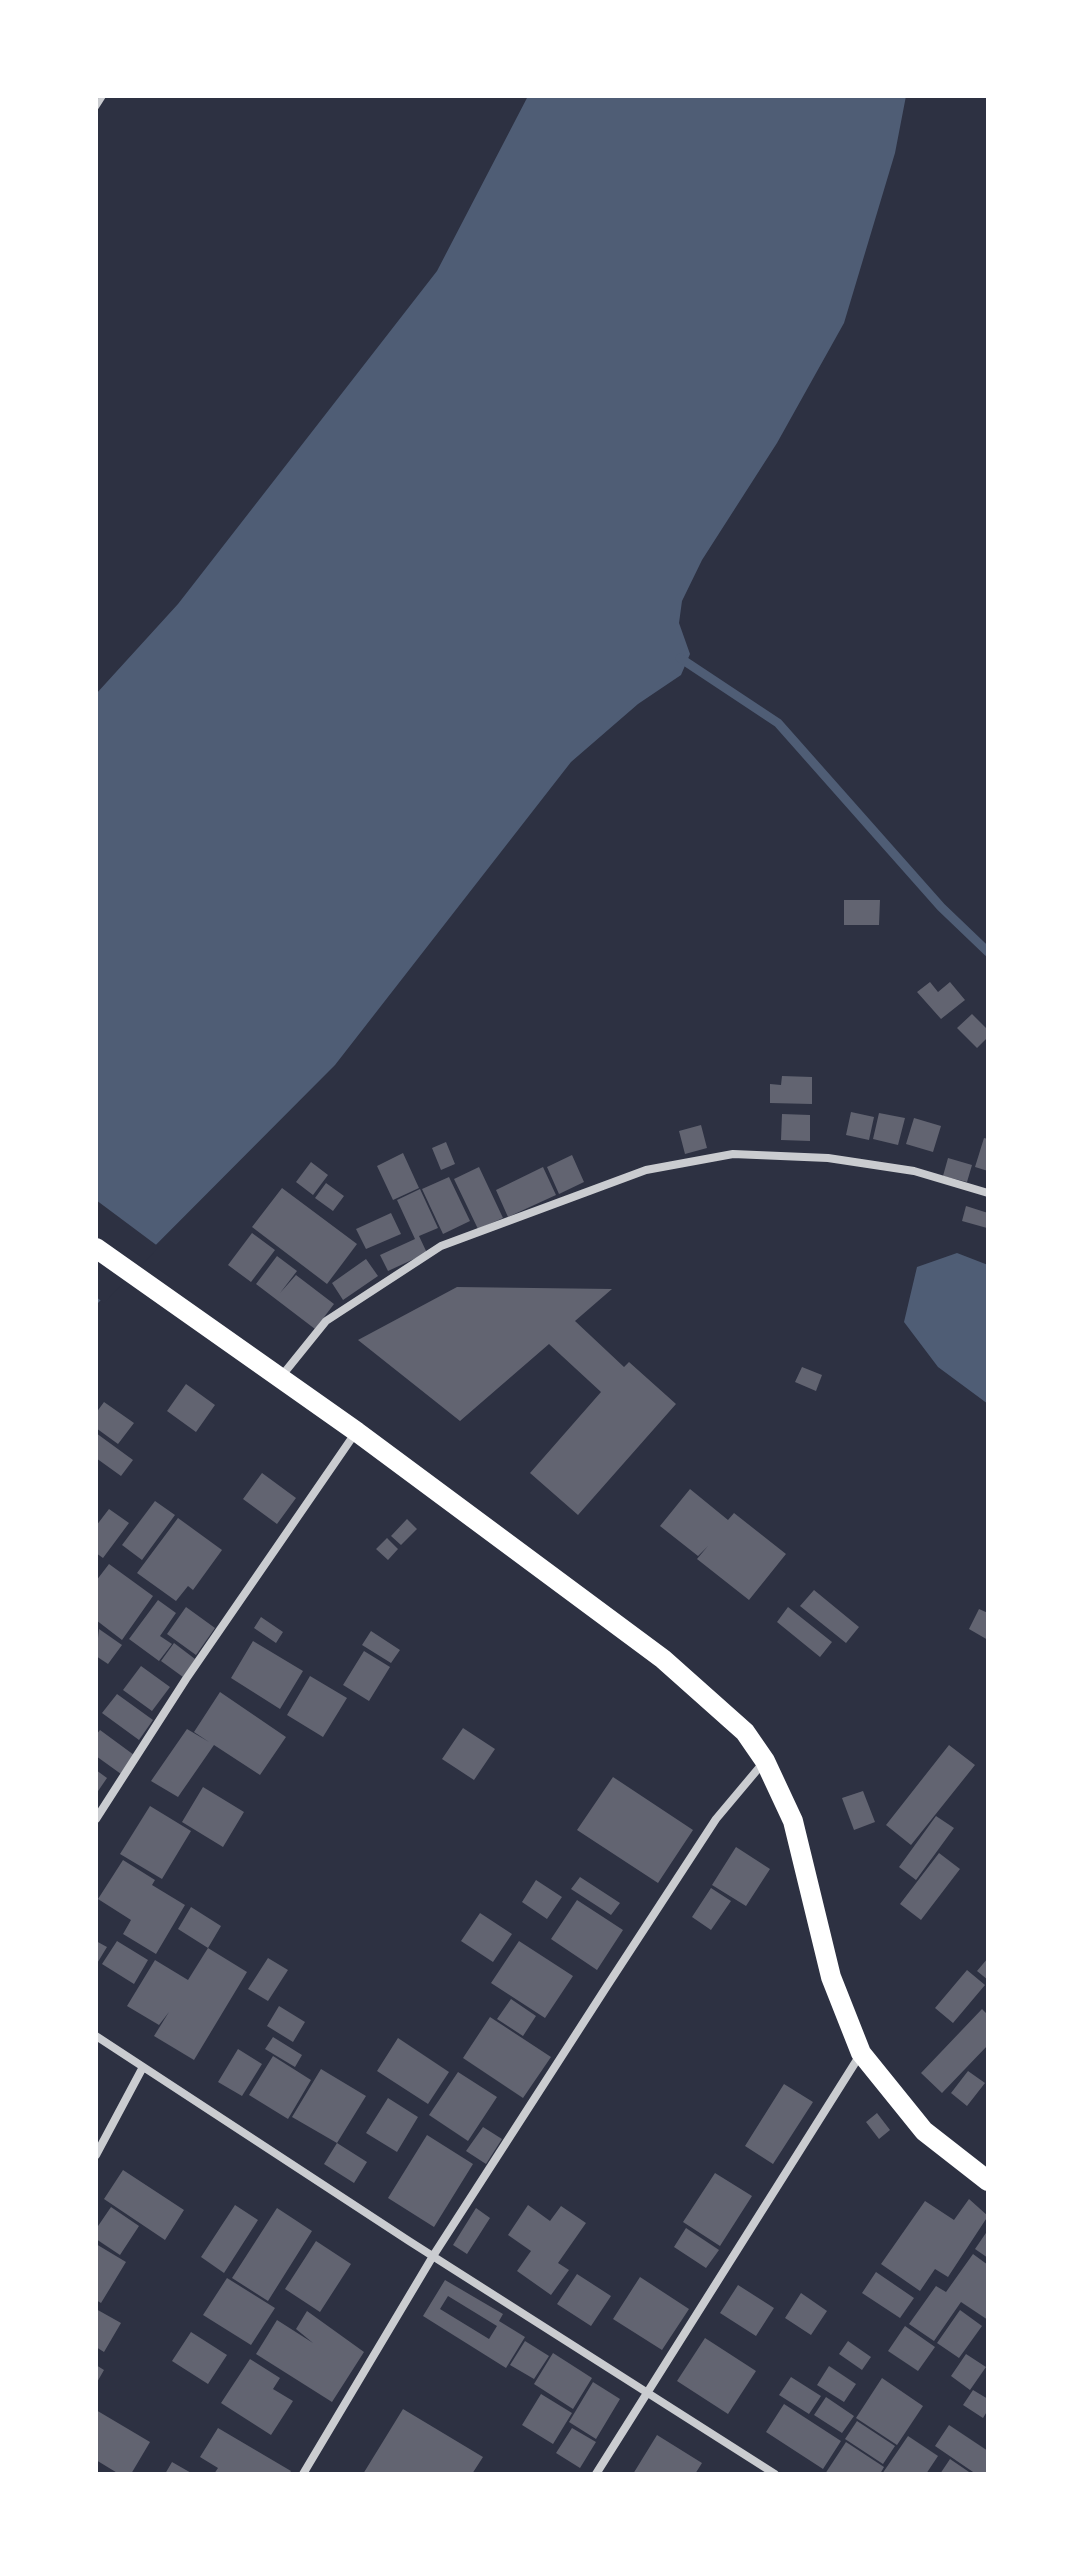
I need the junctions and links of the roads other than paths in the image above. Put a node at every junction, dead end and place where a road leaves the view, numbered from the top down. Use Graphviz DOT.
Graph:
graph roads {
  1 [pos="103,96"];
  2 [pos="96,107"];
  3 [pos="988,1193"];
  4 [pos="96,1248"];
  5 [pos="280,1378"];
  6 [pos="357,1432"];
  7 [pos="765,1761"];
  8 [pos="96,1819"];
  9 [pos="96,2036"];
  10 [pos="861,2053"];
  11 [pos="143,2067"];
  12 [pos="96,2155"];
  13 [pos="988,2181"];
  14 [pos="433,2256"];
  15 [pos="647,2390"];
  16 [pos="303,2474"];
  17 [pos="596,2474"];
  18 [pos="775,2474"];
  1 -- 2 [label="lane"];
  3 -- 5 [label="street"];
  4 -- 5 [label="main road"];
  5 -- 6 [label="main road"];
  6 -- 7 [label="main road"];
  6 -- 8 [label="street"];
  7 -- 10 [label="main road"];
  7 -- 14 [label="street"];
  9 -- 11 [label="street"];
  10 -- 13 [label="main road"];
  10 -- 15 [label="street"];
  11 -- 12 [label="street"];
  11 -- 14 [label="street"];
  14 -- 15 [label="street"];
  14 -- 16 [label="street"];
  15 -- 17 [label="street"];
  15 -- 18 [label="street"];
}
